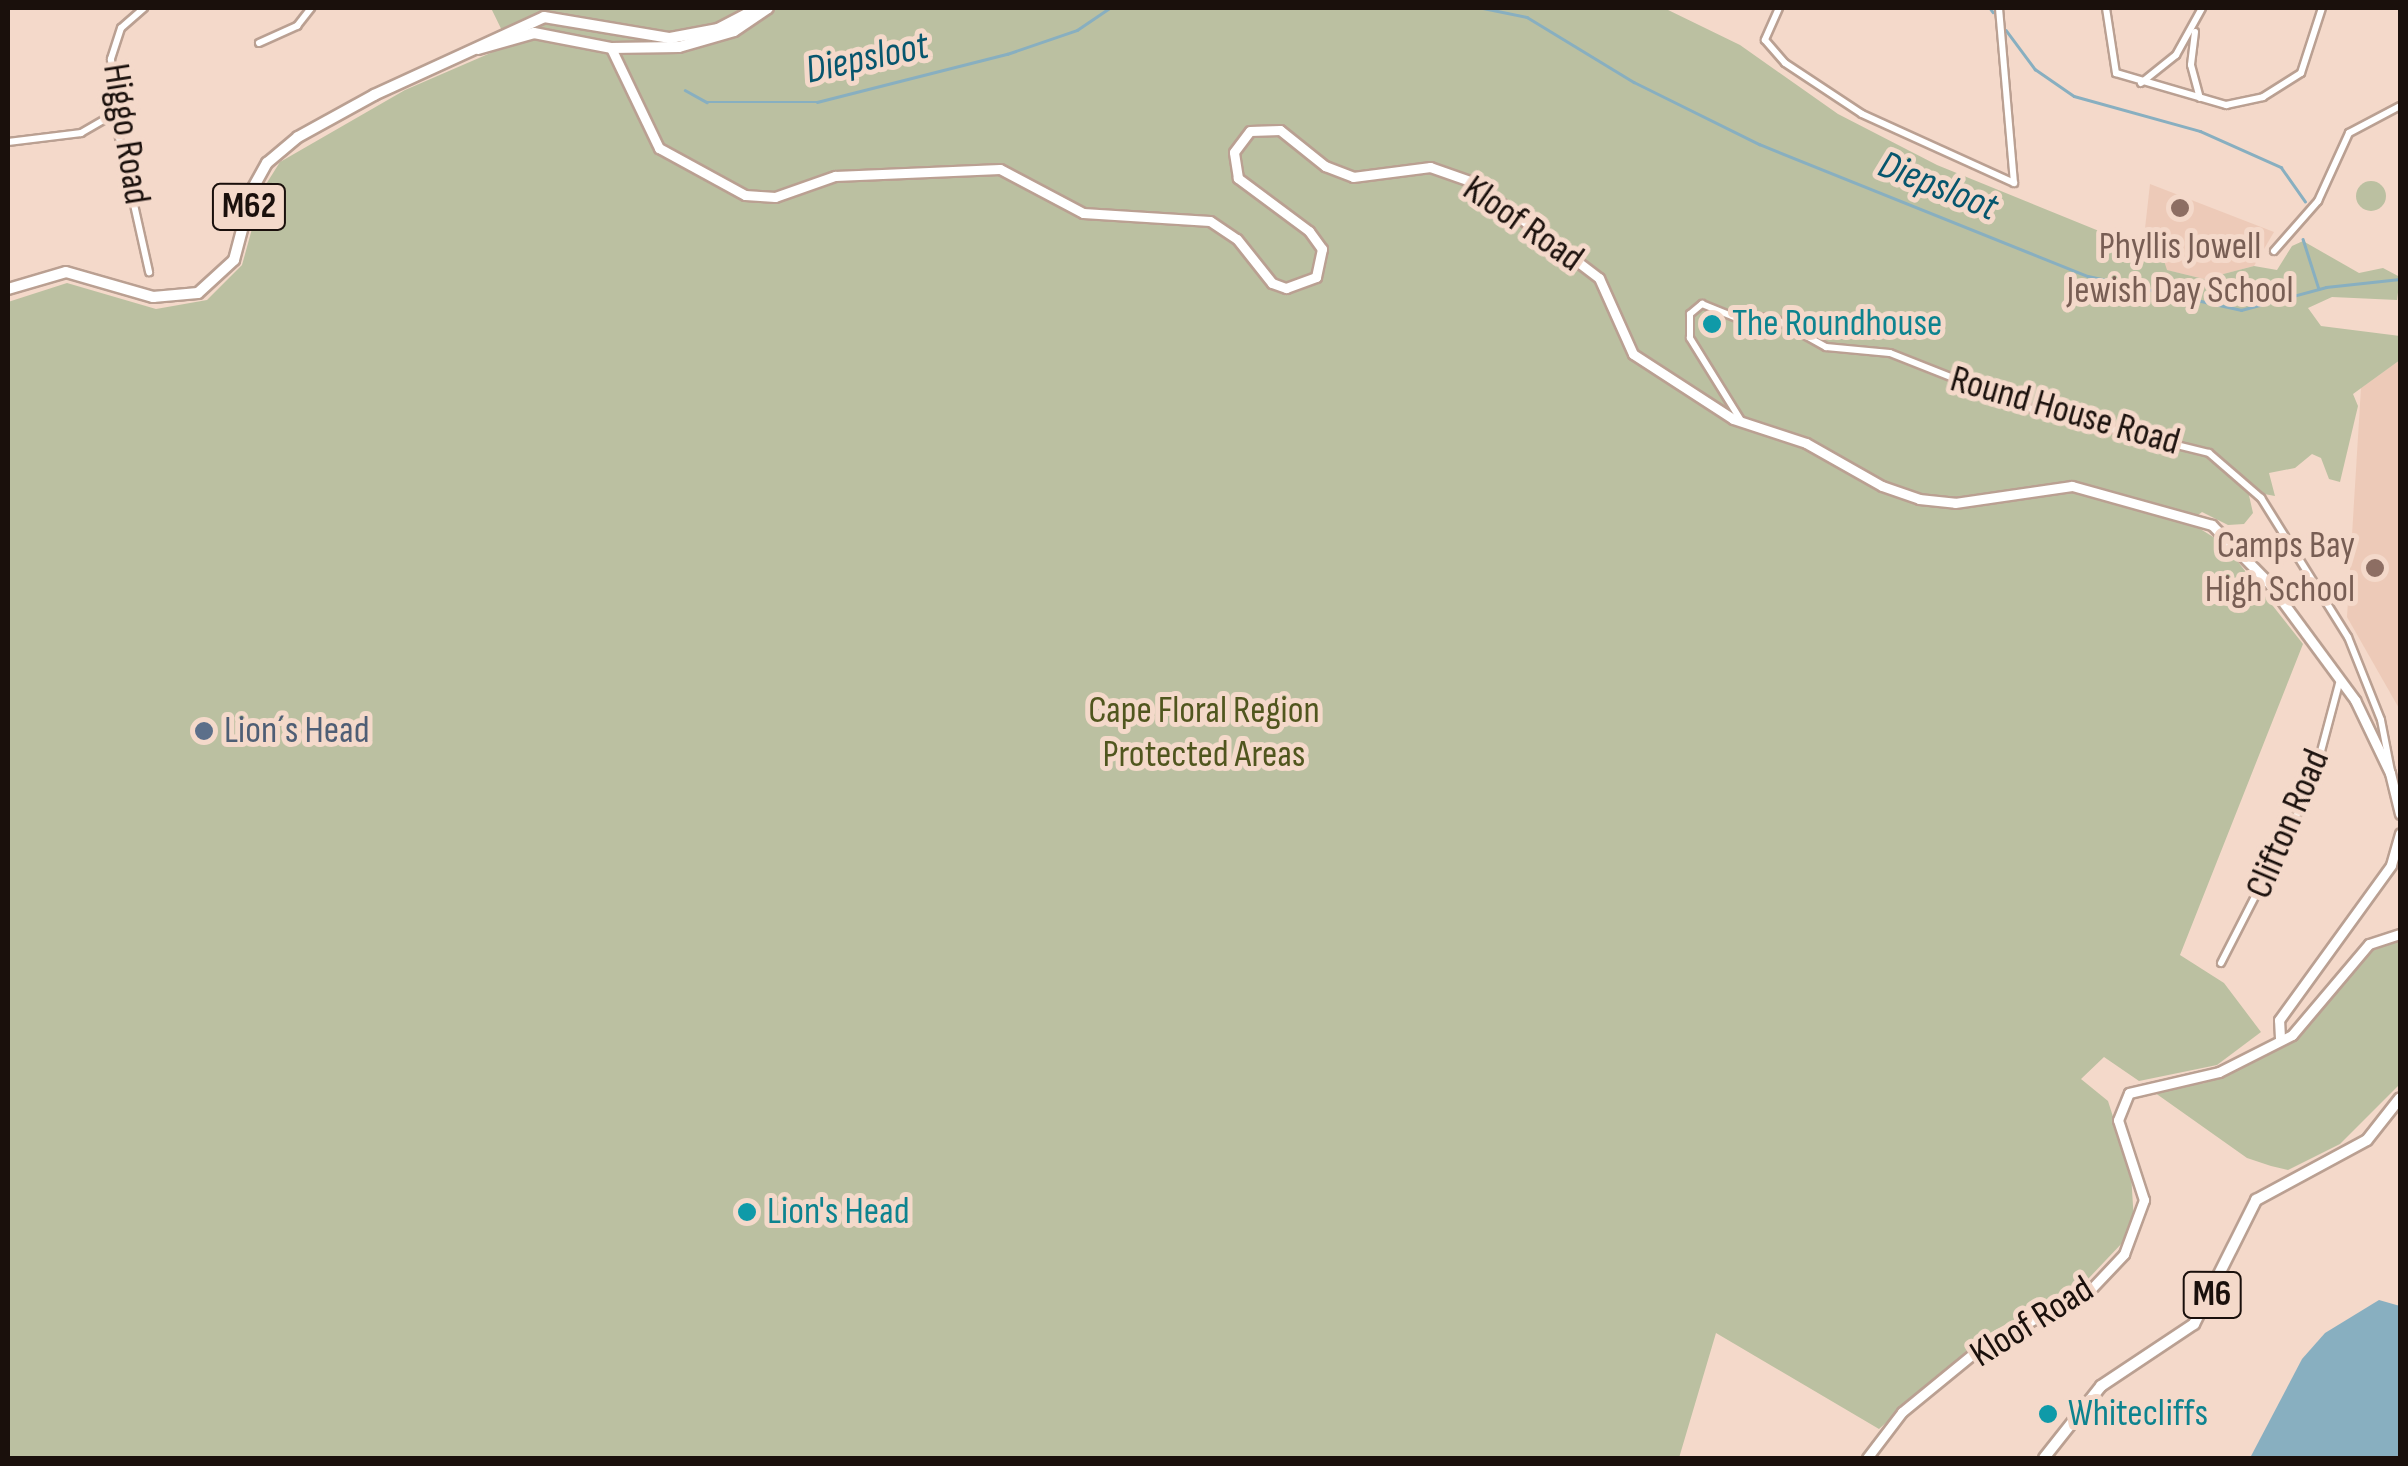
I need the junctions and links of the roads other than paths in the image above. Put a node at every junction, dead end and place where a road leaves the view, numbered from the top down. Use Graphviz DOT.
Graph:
graph roads {
  1 [pos="144,8"];
  2 [pos="310,8"];
  3 [pos="758,8"];
  4 [pos="768,8"];
  5 [pos="1779,8"];
  6 [pos="1999,8"];
  7 [pos="2106,8"];
  8 [pos="2202,8"];
  9 [pos="2322,8"];
  10 [pos="558,16"];
  11 [pos="590,24"];
  12 [pos="2196,26"];
  13 [pos="563,38"];
  14 [pos="582,42"];
  15 [pos="259,43"];
  16 [pos="611,48"];
  17 [pos="472,51"];
  18 [pos="2140,84"];
  19 [pos="2202,100"];
  20 [pos="2400,106"];
  21 [pos="115,113"];
  22 [pos="8,142"];
  23 [pos="2274,251"];
  24 [pos="148,272"];
  25 [pos="8,288"];
  26 [pos="1742,422"];
  27 [pos="2340,680"];
  28 [pos="2390,773"];
  29 [pos="2400,814"];
  30 [pos="2400,833"];
  31 [pos="2400,934"];
  32 [pos="2221,963"];
  33 [pos="2280,1038"];
  34 [pos="2400,1098"];
  35 [pos="1867,1458"];
  36 [pos="2044,1458"];
  1 -- 21 [label="street, Higgo Road"];
  2 -- 15 [label="street"];
  3 -- 11 [label="main road"];
  4 -- 16 [label="main road, M62"];
  5 -- 6 [label="street"];
  7 -- 18 [label="street"];
  8 -- 12 [label="street"];
  9 -- 19 [label="street"];
  10 -- 11 [label="main road"];
  10 -- 13 [label="main road"];
  10 -- 17 [label="main road, M62"];
  11 -- 14 [label="main road"];
  11 -- 16 [label="main road"];
  12 -- 18 [label="street"];
  12 -- 19 [label="street"];
  13 -- 14 [label="main road, M62"];
  13 -- 17 [label="main road, M62"];
  14 -- 16 [label="main road, M62"];
  16 -- 26 [label="main road, Kloof Road"];
  17 -- 25 [label="main road, M62"];
  18 -- 19 [label="street"];
  20 -- 23 [label="street"];
  21 -- 22 [label="street"];
  21 -- 24 [label="street, Higgo Road"];
  26 -- 27 [label="main road, Kloof Road"];
  26 -- 28 [label="street, Round House Road"];
  27 -- 28 [label="main road, Kloof Road"];
  27 -- 32 [label="street, Clifton Road"];
  28 -- 29 [label="main road, Kloof Road"];
  30 -- 33 [label="main road"];
  31 -- 33 [label="main road"];
  33 -- 35 [label="main road, Kloof Road"];
  34 -- 36 [label="main road, M6"];
}
